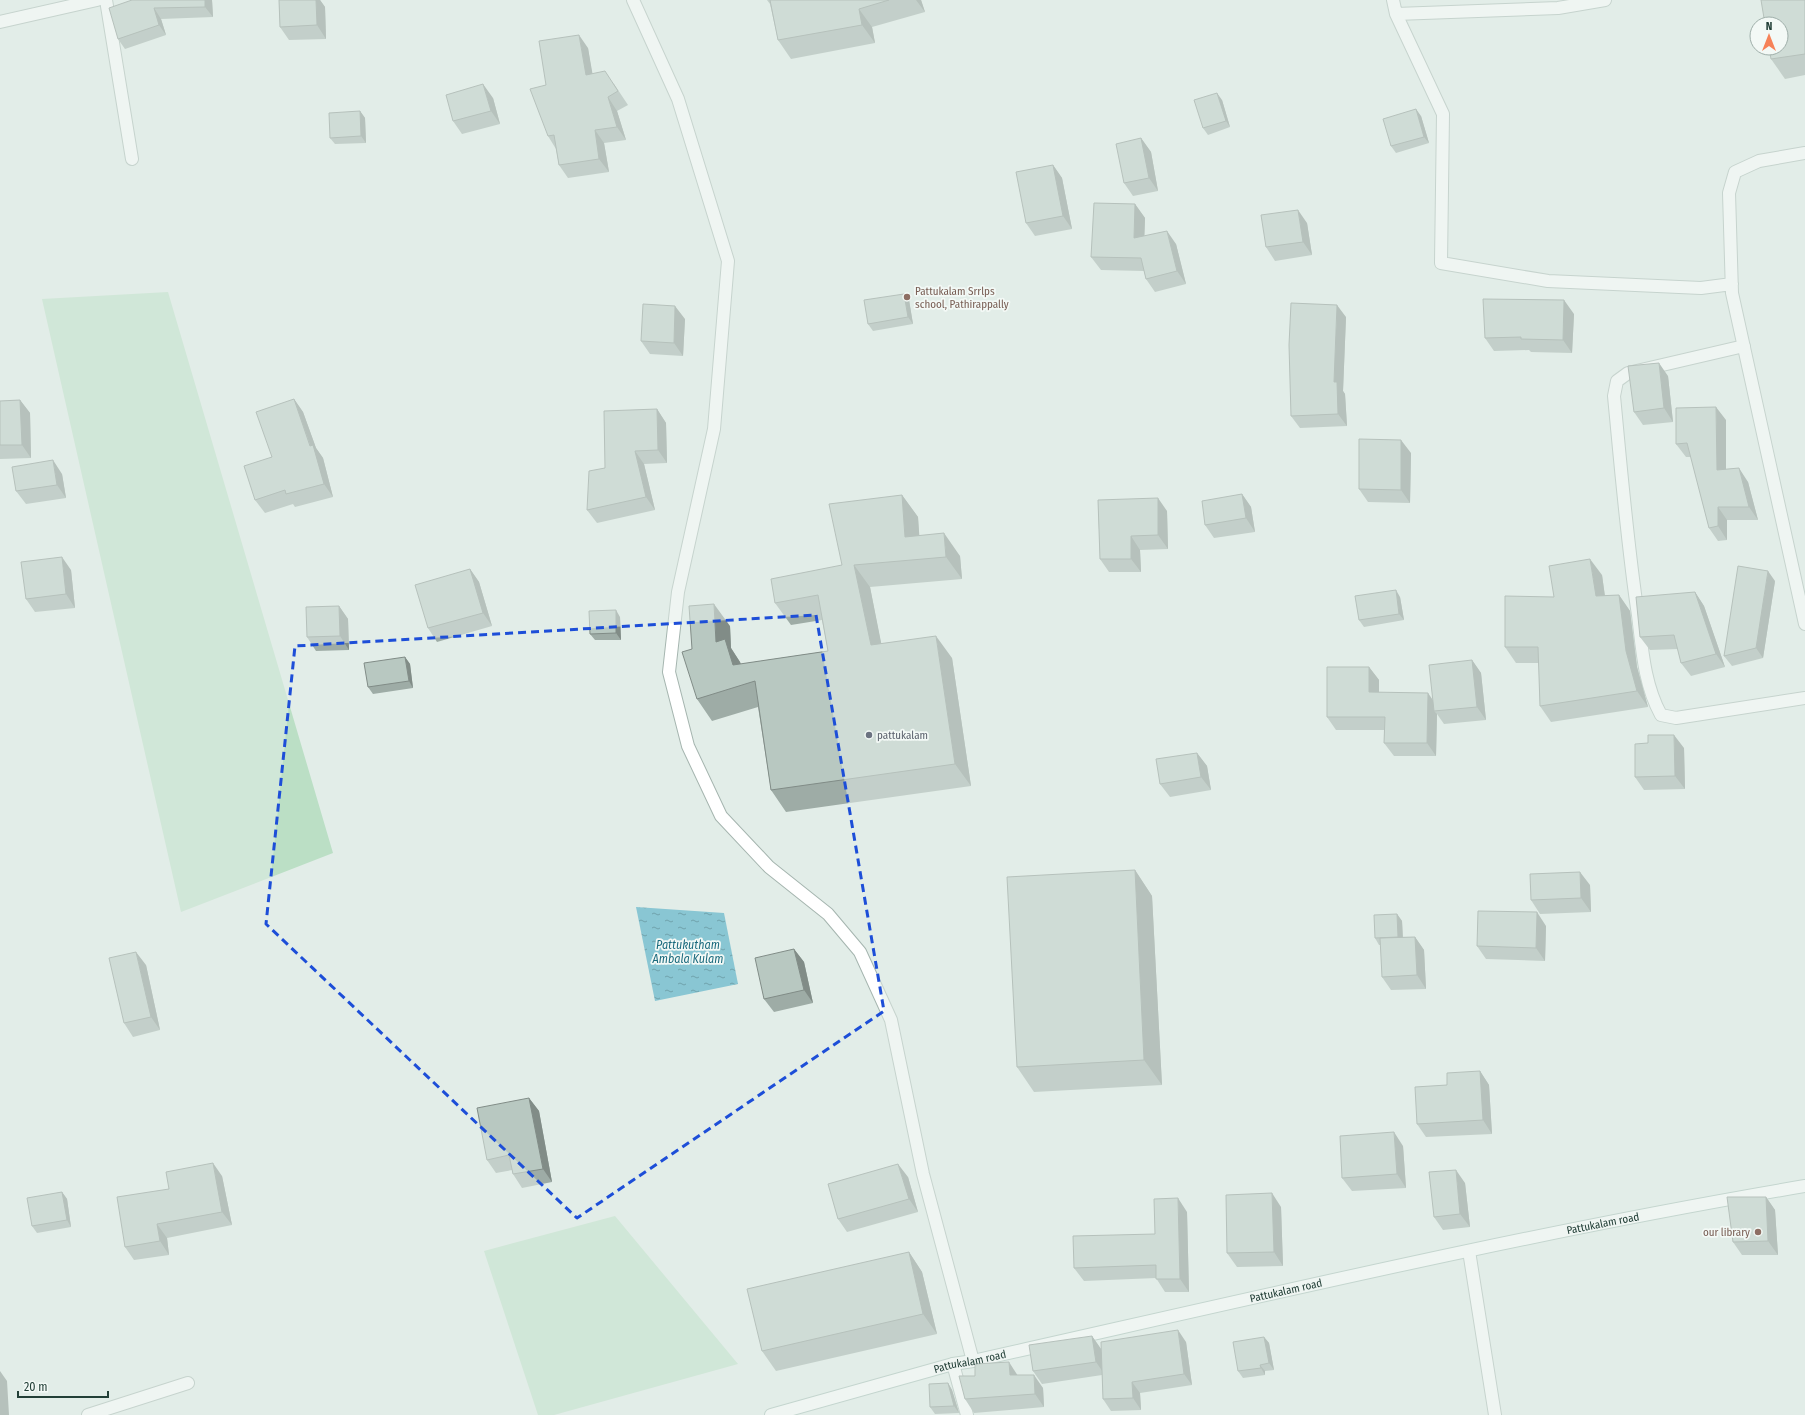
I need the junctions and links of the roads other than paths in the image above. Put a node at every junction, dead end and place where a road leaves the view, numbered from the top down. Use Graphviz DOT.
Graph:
graph roads {
  1 [pos="97,0"];
  2 [pos="106,0"];
  3 [pos="633,0"];
  4 [pos="1393,0"];
  5 [pos="1605,0"];
  6 [pos="1396,14"];
  7 [pos="0,22"];
  8 [pos="1805,153"];
  9 [pos="132,159"];
  10 [pos="1732,284"];
  11 [pos="1744,346"];
  12 [pos="1805,624"];
  13 [pos="1805,698"];
  14 [pos="1805,1186"];
  15 [pos="1469,1251"];
  16 [pos="974,1361"];
  17 [pos="953,1364"];
  18 [pos="188,1383"];
  19 [pos="88,1415"];
  20 [pos="771,1415"];
  21 [pos="967,1415"];
  22 [pos="1495,1415"];
  1 -- 7 [label="street"];
  2 -- 9 [label="street"];
  3 -- 16 [label="street"];
  4 -- 6 [label="street"];
  5 -- 6 [label="street"];
  6 -- 10 [label="street"];
  8 -- 10 [label="street"];
  10 -- 11 [label="street"];
  11 -- 12 [label="street"];
  11 -- 13 [label="street"];
  14 -- 15 [label="street, Pattukalam road"];
  15 -- 16 [label="street, Pattukalam road"];
  15 -- 22 [label="street"];
  16 -- 17 [label="street, Pattukalam road"];
  17 -- 20 [label="street, Pattukalam road"];
  17 -- 21 [label="street"];
  18 -- 19 [label="street"];
}
